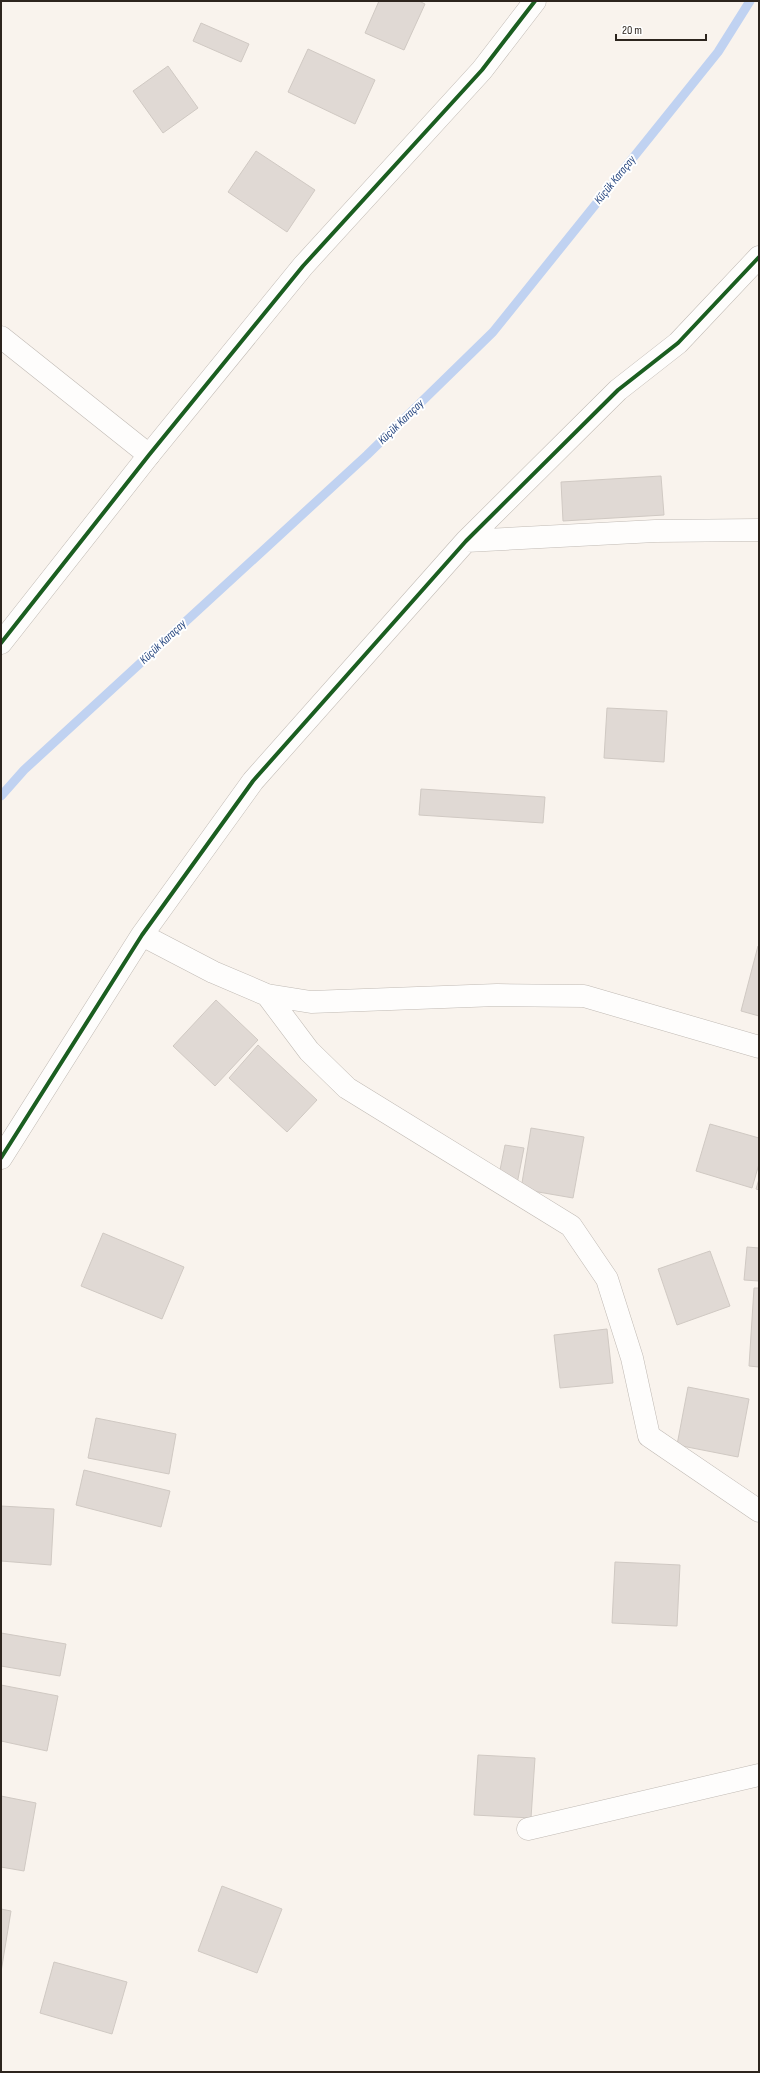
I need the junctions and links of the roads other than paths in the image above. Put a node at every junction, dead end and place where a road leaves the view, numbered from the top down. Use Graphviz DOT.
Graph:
graph roads {
  1 [pos="535,1"];
  2 [pos="759,257"];
  3 [pos="1,336"];
  4 [pos="148,455"];
  5 [pos="759,530"];
  6 [pos="466,540"];
  7 [pos="1,643"];
  8 [pos="142,935"];
  9 [pos="267,995"];
  10 [pos="759,1047"];
  11 [pos="1,1158"];
  12 [pos="759,1512"];
  13 [pos="759,1775"];
  14 [pos="528,1829"];
  1 -- 4 [label="street"];
  2 -- 6 [label="street"];
  3 -- 4 [label="street"];
  4 -- 7 [label="street"];
  5 -- 6 [label="street"];
  6 -- 8 [label="street"];
  8 -- 9 [label="street"];
  8 -- 11 [label="street"];
  9 -- 10 [label="street"];
  9 -- 12 [label="street"];
  13 -- 14 [label="street"];
}
